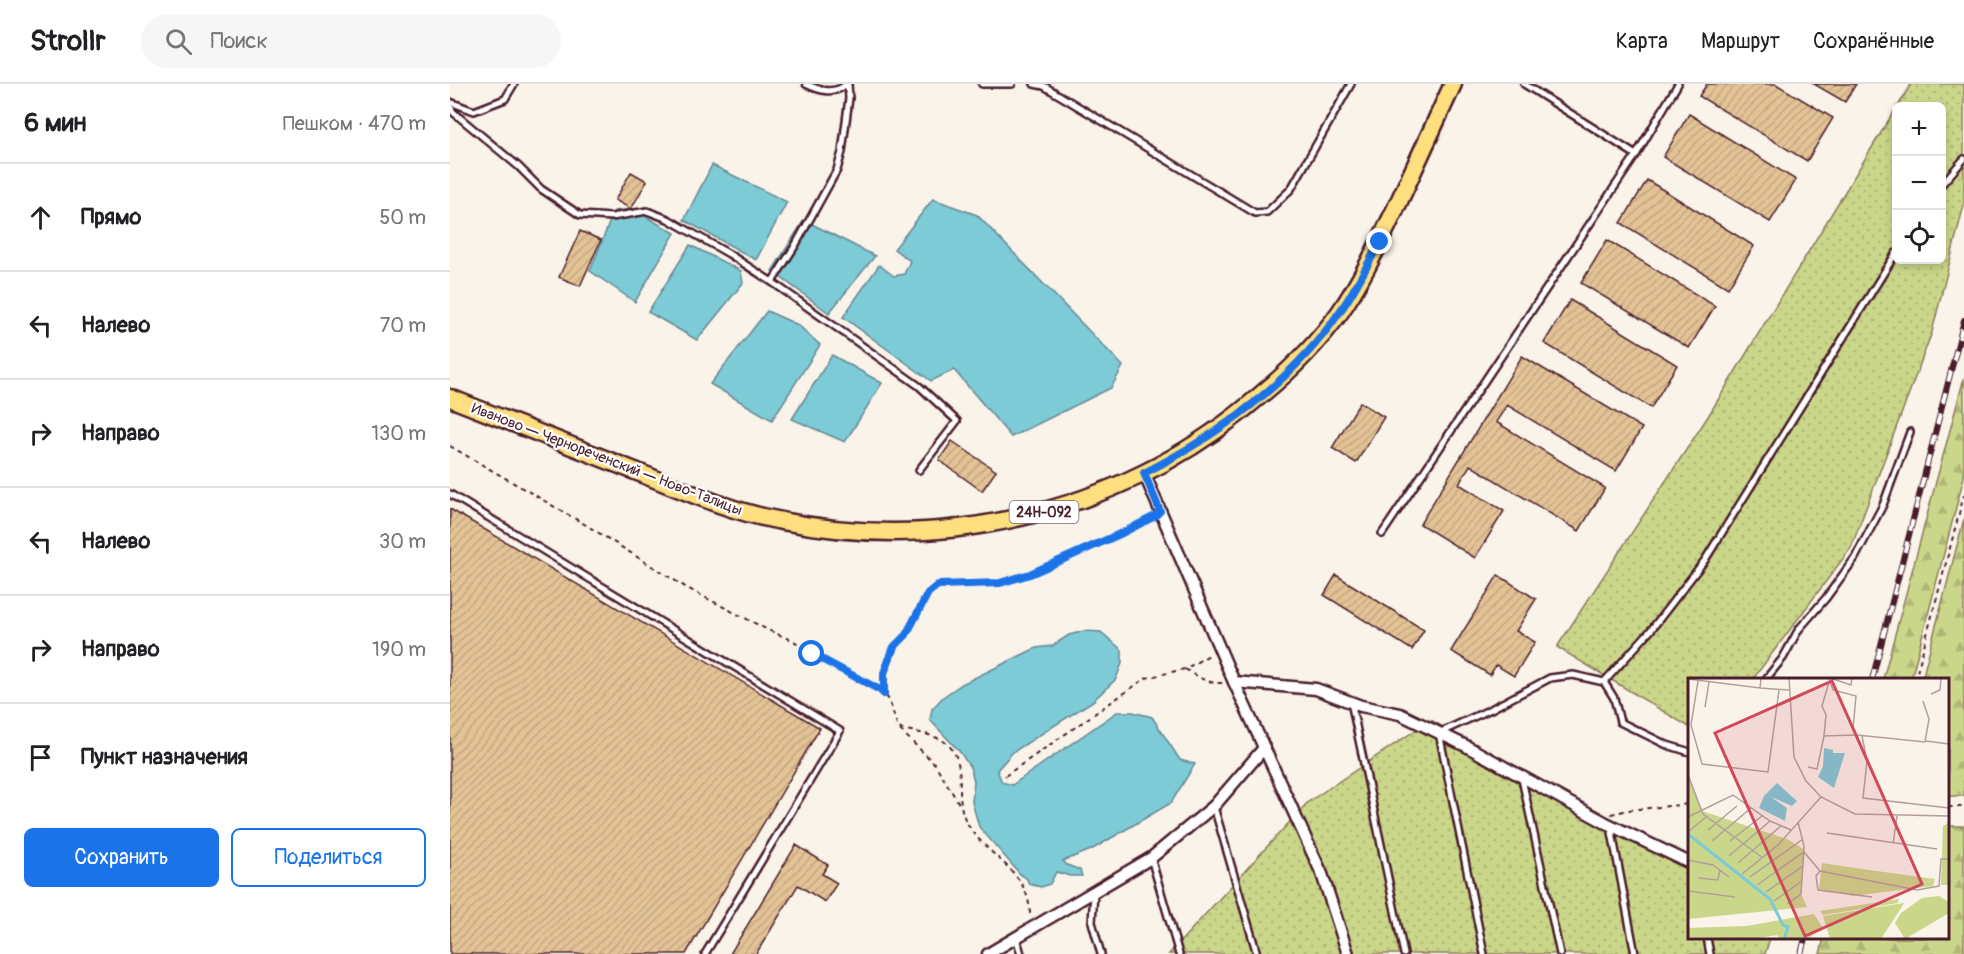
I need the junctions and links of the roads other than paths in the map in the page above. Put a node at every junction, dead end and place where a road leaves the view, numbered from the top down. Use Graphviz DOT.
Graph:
graph roads {
  1 [pos="514,84"];
  2 [pos="806,84"];
  3 [pos="848,84"];
  4 [pos="982,84"];
  5 [pos="1012,84"];
  6 [pos="1034,84"];
  7 [pos="1351,84"];
  8 [pos="1453,84"];
  9 [pos="1524,84"];
  10 [pos="1678,84"];
  11 [pos="450,104"];
  12 [pos="1636,155"];
  13 [pos="1964,159"];
  14 [pos="1946,178"];
  15 [pos="1892,259"];
  16 [pos="772,282"];
  17 [pos="450,398"];
  18 [pos="1910,432"];
  19 [pos="919,470"];
  20 [pos="1144,473"];
  21 [pos="450,494"];
  22 [pos="1382,534"];
  23 [pos="1767,678"];
  24 [pos="1234,682"];
  25 [pos="1604,682"];
  26 [pos="1350,702"];
  27 [pos="1439,733"];
  28 [pos="1264,748"];
  29 [pos="1688,752"];
  30 [pos="1522,777"];
  31 [pos="1214,806"];
  32 [pos="1611,825"];
  33 [pos="1151,858"];
  34 [pos="1688,863"];
  35 [pos="1094,891"];
  36 [pos="1020,935"];
  37 [pos="1707,939"];
  38 [pos="705,954"];
  39 [pos="988,954"];
  40 [pos="1021,954"];
  41 [pos="1101,954"];
  42 [pos="1179,954"];
  43 [pos="1257,954"];
  44 [pos="1348,954"];
  45 [pos="1404,954"];
  46 [pos="1484,954"];
  47 [pos="1560,954"];
  48 [pos="1635,954"];
  49 [pos="1710,954"];
  1 -- 11 [label="lane"];
  2 -- 3 [label="lane"];
  3 -- 16 [label="lane"];
  4 -- 5 [label="lane"];
  6 -- 7 [label="lane"];
  8 -- 20 [label="main road, Иваново — Чернореченский — Ново-Талицы / 24Н-092"];
  9 -- 12 [label="lane"];
  10 -- 12 [label="lane"];
  11 -- 16 [label="lane"];
  12 -- 22 [label="lane"];
  13 -- 14 [label="lane"];
  15 -- 25 [label="lane"];
  16 -- 19 [label="lane"];
  17 -- 20 [label="main road, Иваново — Чернореченский — Ново-Талицы / 24Н-092"];
  18 -- 23 [label="lane"];
  20 -- 24 [label="street"];
  21 -- 38 [label="lane"];
  24 -- 26 [label="street"];
  24 -- 28 [label="street"];
  25 -- 27 [label="lane"];
  25 -- 29 [label="lane"];
  26 -- 27 [label="street"];
  26 -- 45 [label="lane"];
  27 -- 30 [label="street"];
  27 -- 46 [label="lane"];
  28 -- 31 [label="street"];
  28 -- 44 [label="street"];
  30 -- 32 [label="street"];
  30 -- 47 [label="lane"];
  31 -- 33 [label="street"];
  31 -- 43 [label="lane"];
  32 -- 34 [label="street"];
  32 -- 48 [label="lane"];
  33 -- 35 [label="street"];
  33 -- 42 [label="lane"];
  35 -- 36 [label="street"];
  35 -- 41 [label="lane"];
  36 -- 39 [label="street"];
  36 -- 40 [label="lane"];
  37 -- 49 [label="lane"];
}
